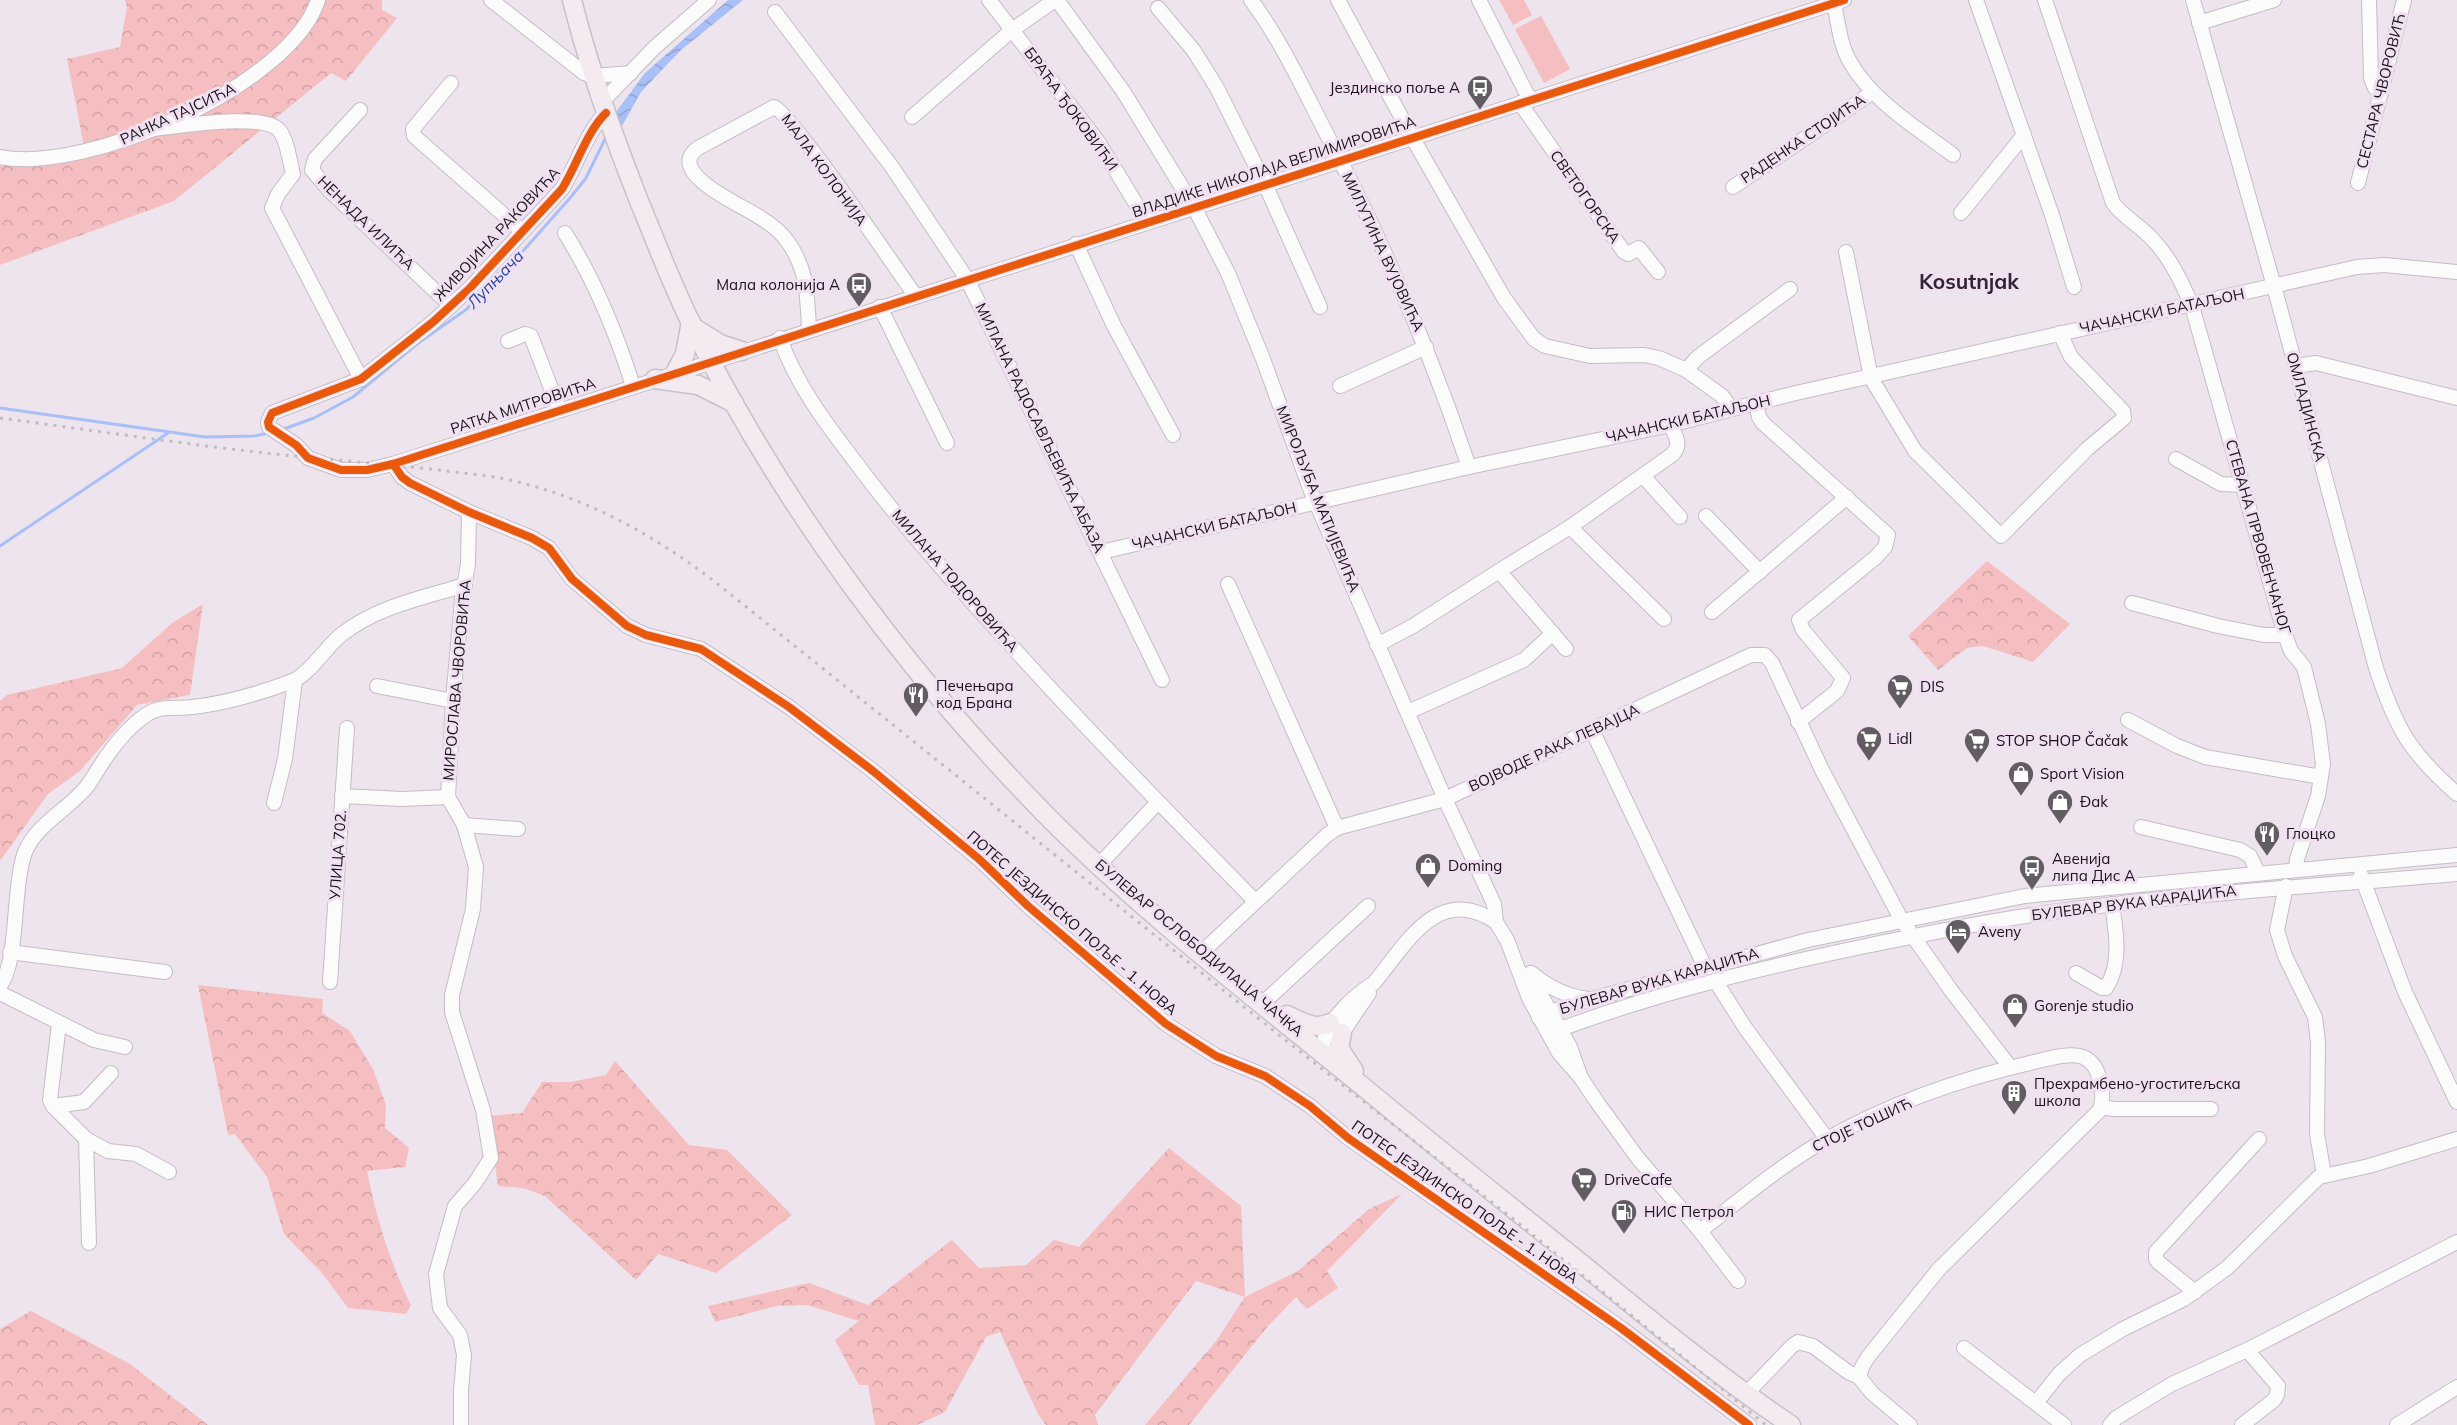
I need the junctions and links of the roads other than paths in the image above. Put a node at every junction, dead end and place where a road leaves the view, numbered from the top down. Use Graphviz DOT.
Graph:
graph roads {
  1 [pos="318,0"];
  2 [pos="491,0"];
  3 [pos="572,0"];
  4 [pos="709,0"];
  5 [pos="989,0"];
  6 [pos="1055,0"];
  7 [pos="1251,0"];
  8 [pos="1338,0"];
  9 [pos="1479,0"];
  10 [pos="1976,0"];
  11 [pos="2045,0"];
  12 [pos="2193,0"];
  13 [pos="2274,0"];
  14 [pos="2369,0"];
  15 [pos="2404,0"];
  16 [pos="1839,1"];
  17 [pos="1158,8"];
  18 [pos="775,12"];
  19 [pos="2199,23"];
  20 [pos="1012,30"];
  21 [pos="632,73"];
  22 [pos="594,76"];
  23 [pos="451,83"];
  24 [pos="1873,92"];
  25 [pos="2381,93"];
  26 [pos="1525,101"];
  27 [pos="604,107"];
  28 [pos="360,110"];
  29 [pos="912,117"];
  30 [pos="152,129"];
  31 [pos="2024,135"];
  32 [pos="1412,137"];
  33 [pos="1953,155"];
  34 [pos="0,157"];
  35 [pos="1341,160"];
  36 [pos="2358,183"];
  37 [pos="1264,184"];
  38 [pos="1733,187"];
  39 [pos="1194,207"];
  40 [pos="1961,213"];
  41 [pos="1147,222"];
  42 [pos="522,231"];
  43 [pos="565,233"];
  44 [pos="1076,244"];
  45 [pos="1846,252"];
  46 [pos="1658,272"];
  47 [pos="2457,272"];
  48 [pos="967,279"];
  49 [pos="2274,286"];
  50 [pos="2074,287"];
  51 [pos="1790,289"];
  52 [pos="915,295"];
  53 [pos="451,306"];
  54 [pos="880,306"];
  55 [pos="2192,306"];
  56 [pos="1320,307"];
  57 [pos="693,325"];
  58 [pos="809,329"];
  59 [pos="2061,333"];
  60 [pos="780,338"];
  61 [pos="508,341"];
  62 [pos="1426,347"];
  63 [pos="739,352"];
  64 [pos="712,361"];
  65 [pos="2295,366"];
  66 [pos="1686,370"];
  67 [pos="675,373"];
  68 [pos="1871,378"];
  69 [pos="360,380"];
  70 [pos="655,380"];
  71 [pos="633,386"];
  72 [pos="1340,386"];
  73 [pos="731,397"];
  74 [pos="2457,398"];
  75 [pos="1755,403"];
  76 [pos="560,409"];
  77 [pos="1732,409"];
  78 [pos="1670,425"];
  79 [pos="1173,435"];
  80 [pos="947,443"];
  81 [pos="2176,459"];
  82 [pos="393,464"];
  83 [pos="1469,467"];
  84 [pos="341,470"];
  85 [pos="1643,476"];
  86 [pos="2243,485"];
  87 [pos="1847,497"];
  88 [pos="1316,502"];
  89 [pos="469,512"];
  90 [pos="1706,516"];
  91 [pos="1680,517"];
  92 [pos="1570,527"];
  93 [pos="1101,552"];
  94 [pos="1499,572"];
  95 [pos="1760,572"];
  96 [pos="1228,584"];
  97 [pos="465,585"];
  98 [pos="2132,603"];
  99 [pos="1712,612"];
  100 [pos="1664,619"];
  101 [pos="1553,633"];
  102 [pos="2285,635"];
  103 [pos="1377,645"];
  104 [pos="1566,649"];
  105 [pos="295,680"];
  106 [pos="1162,680"];
  107 [pos="377,686"];
  108 [pos="453,700"];
  109 [pos="1408,712"];
  110 [pos="2128,720"];
  111 [pos="1798,722"];
  112 [pos="348,728"];
  113 [pos="1592,730"];
  114 [pos="2321,777"];
  115 [pos="2457,794"];
  116 [pos="342,796"];
  117 [pos="448,797"];
  118 [pos="1445,799"];
  119 [pos="1158,802"];
  120 [pos="274,803"];
  121 [pos="464,825"];
  122 [pos="2141,827"];
  123 [pos="1337,828"];
  124 [pos="518,829"];
  125 [pos="2457,855"];
  126 [pos="2358,864"];
  127 [pos="1099,865"];
  128 [pos="2296,870"];
  129 [pos="2258,873"];
  130 [pos="2457,873"];
  131 [pos="2363,882"];
  132 [pos="2286,886"];
  133 [pos="1255,902"];
  134 [pos="2112,904"];
  135 [pos="1368,906"];
  136 [pos="1901,919"];
  137 [pos="1496,922"];
  138 [pos="1914,936"];
  139 [pos="1507,940"];
  140 [pos="10,952"];
  141 [pos="1201,953"];
  142 [pos="1706,966"];
  143 [pos="165,972"];
  144 [pos="1531,973"];
  145 [pos="2076,973"];
  146 [pos="330,982"];
  147 [pos="1716,982"];
  148 [pos="0,986"];
  149 [pos="0,993"];
  150 [pos="1592,999"];
  151 [pos="1269,1008"];
  152 [pos="1545,1015"];
  153 [pos="59,1024"];
  154 [pos="1336,1028"];
  155 [pos="1559,1028"];
  156 [pos="1319,1046"];
  157 [pos="125,1047"];
  158 [pos="2010,1067"];
  159 [pos="2457,1069"];
  160 [pos="2442,1072"];
  161 [pos="111,1073"];
  162 [pos="1581,1078"];
  163 [pos="1357,1081"];
  164 [pos="2457,1102"];
  165 [pos="53,1106"];
  166 [pos="2101,1107"];
  167 [pos="2211,1109"];
  168 [pos="86,1139"];
  169 [pos="1827,1139"];
  170 [pos="2259,1139"];
  171 [pos="2457,1139"];
  172 [pos="169,1172"];
  173 [pos="2324,1175"];
  174 [pos="1700,1231"];
  175 [pos="2457,1242"];
  176 [pos="89,1243"];
  177 [pos="1738,1281"];
  178 [pos="2195,1292"];
  179 [pos="1964,1348"];
  180 [pos="2247,1350"];
  181 [pos="1859,1377"];
  182 [pos="2457,1387"];
  183 [pos="1746,1394"];
  184 [pos="2036,1403"];
  185 [pos="461,1425"];
  186 [pos="1749,1425"];
  187 [pos="1791,1425"];
  188 [pos="1910,1425"];
  189 [pos="2064,1425"];
  190 [pos="2110,1425"];
  191 [pos="2242,1425"];
  192 [pos="2397,1425"];
  1 -- 30 [label="street, РАНКА ТАЈСИЋА"];
  2 -- 22 [label="street"];
  3 -- 22 [label="main road, БУЛЕВАР ОСЛОБОДИЛАЦА ЧАЧКА"];
  4 -- 21 [label="street, ЖИВОЈИНА РАКОВИЋА"];
  5 -- 20 [label="street, БРАЋА ЂОКОВИЋИ"];
  6 -- 20 [label="street"];
  6 -- 39 [label="street, МИРОЉУБА МАТИЈЕВИЋА"];
  7 -- 35 [label="street, МИЛУТИНА ВУЈОВИЋА"];
  8 -- 32 [label="street"];
  9 -- 26 [label="street, СВЕТОГОРСКА"];
  10 -- 31 [label="street"];
  11 -- 55 [label="street, СТЕВАНА ПРВОВЕНЧАНОГ"];
  12 -- 19 [label="street, ОМЛАДИНСКА"];
  13 -- 19 [label="street"];
  14 -- 25 [label="street"];
  15 -- 25 [label="street, СЕСТАРА ЧВОРОВИЋ"];
  16 -- 24 [label="street"];
  16 -- 26 [label="street, ВЛАДИКЕ НИКОЛАЈА ВЕЛИМИРОВИЋА"];
  17 -- 37 [label="street"];
  18 -- 48 [label="street, МИЛАНА РАДОСАВЉЕВИЋА АБАЗА"];
  19 -- 49 [label="street, ОМЛАДИНСКА"];
  20 -- 29 [label="street"];
  20 -- 41 [label="street, БРАЋА ЂОКОВИЋИ"];
  21 -- 22 [label="street"];
  21 -- 27 [label="street, ЖИВОЈИНА РАКОВИЋА"];
  22 -- 27 [label="main road, БУЛЕВАР ОСЛОБОДИЛАЦА ЧАЧКА"];
  23 -- 42 [label="street"];
  24 -- 33 [label="street"];
  24 -- 38 [label="street, РАДЕНКА СТОЈИЋА"];
  25 -- 36 [label="street, СЕСТАРА ЧВОРОВИЋ"];
  26 -- 32 [label="street, ВЛАДИКЕ НИКОЛАЈА ВЕЛИМИРОВИЋА"];
  26 -- 46 [label="street, СВЕТОГОРСКА"];
  27 -- 42 [label="street, ЖИВОЈИНА РАКОВИЋА"];
  27 -- 57 [label="main road, БУЛЕВАР ОСЛОБОДИЛАЦА ЧАЧКА"];
  28 -- 53 [label="street, НЕНАДА ИЛИЋА"];
  30 -- 34 [label="street, РАНКА ТАЈСИЋА"];
  30 -- 69 [label="street"];
  31 -- 40 [label="street"];
  31 -- 50 [label="street"];
  32 -- 35 [label="street, ВЛАДИКЕ НИКОЛАЈА ВЕЛИМИРОВИЋА"];
  32 -- 66 [label="street"];
  35 -- 37 [label="street, ВЛАДИКЕ НИКОЛАЈА ВЕЛИМИРОВИЋА"];
  35 -- 62 [label="street, МИЛУТИНА ВУЈОВИЋА"];
  37 -- 39 [label="street, ВЛАДИКЕ НИКОЛАЈА ВЕЛИМИРОВИЋА"];
  37 -- 56 [label="street"];
  39 -- 41 [label="street, ВЛАДИКЕ НИКОЛАЈА ВЕЛИМИРОВИЋА"];
  39 -- 88 [label="street, МИРОЉУБА МАТИЈЕВИЋА"];
  41 -- 44 [label="street, ВЛАДИКЕ НИКОЛАЈА ВЕЛИМИРОВИЋА"];
  42 -- 53 [label="street, ЖИВОЈИНА РАКОВИЋА"];
  43 -- 71 [label="street"];
  44 -- 48 [label="street, ВЛАДИКЕ НИКОЛАЈА ВЕЛИМИРОВИЋА"];
  44 -- 79 [label="street"];
  45 -- 68 [label="street"];
  47 -- 49 [label="street, ЧАЧАНСКИ БАТАЉОН"];
  48 -- 52 [label="street, ВЛАДИКЕ НИКОЛАЈА ВЕЛИМИРОВИЋА"];
  48 -- 93 [label="street, МИЛАНА РАДОСАВЉЕВИЋА АБАЗА"];
  49 -- 55 [label="street, ЧАЧАНСКИ БАТАЉОН"];
  49 -- 65 [label="street, ОМЛАДИНСКА"];
  51 -- 66 [label="street"];
  52 -- 54 [label="street, ВЛАДИКЕ НИКОЛАЈА ВЕЛИМИРОВИЋА"];
  52 -- 58 [label="street, МАЛА КОЛОНИЈА"];
  53 -- 69 [label="street, ЖИВОЈИНА РАКОВИЋА"];
  54 -- 58 [label="street, ВЛАДИКЕ НИКОЛАЈА ВЕЛИМИРОВИЋА"];
  54 -- 80 [label="street"];
  55 -- 59 [label="street, ЧАЧАНСКИ БАТАЉОН"];
  55 -- 86 [label="street, СТЕВАНА ПРВОВЕНЧАНОГ"];
  57 -- 63 [label="main road"];
  57 -- 64 [label="main road, БУЛЕВАР ОСЛОБОДИЛАЦА ЧАЧКА"];
  57 -- 67 [label="main road"];
  58 -- 60 [label="street, ВЛАДИКЕ НИКОЛАЈА ВЕЛИМИРОВИЋА"];
  59 -- 68 [label="street, ЧАЧАНСКИ БАТАЉОН"];
  59 -- 68 [label="street"];
  60 -- 63 [label="street, ВЛАДИКЕ НИКОЛАЈА ВЕЛИМИРОВИЋА"];
  60 -- 119 [label="street, МИЛАНА ТОДОРОВИЋА"];
  61 -- 76 [label="street"];
  62 -- 72 [label="street, МИЛУТИНА ВУЈОВИЋА"];
  62 -- 83 [label="street, МИЛУТИНА ВУЈОВИЋА"];
  63 -- 64 [label="street, ВЛАДИКЕ НИКОЛАЈА ВЕЛИМИРОВИЋА"];
  63 -- 73 [label="main road"];
  64 -- 67 [label="street, РАТКА МИТРОВИЋА"];
  64 -- 73 [label="main road, БУЛЕВАР ОСЛОБОДИЛАЦА ЧАЧКА"];
  65 -- 74 [label="street"];
  65 -- 115 [label="street, ОМЛАДИНСКА"];
  66 -- 77 [label="street"];
  67 -- 70 [label="street, РАТКА МИТРОВИЋА"];
  68 -- 75 [label="street, ЧАЧАНСКИ БАТАЉОН"];
  69 -- 84 [label="street, ЖИВОЈИНА РАКОВИЋА"];
  70 -- 71 [label="street, РАТКА МИТРОВИЋА"];
  70 -- 73 [label="main road"];
  71 -- 76 [label="street, РАТКА МИТРОВИЋА"];
  73 -- 127 [label="main road, БУЛЕВАР ОСЛОБОДИЛАЦА ЧАЧКА"];
  75 -- 77 [label="street, ЧАЧАНСКИ БАТАЉОН"];
  75 -- 87 [label="street"];
  76 -- 82 [label="street, РАТКА МИТРОВИЋА"];
  77 -- 78 [label="street, ЧАЧАНСКИ БАТАЉОН"];
  78 -- 83 [label="street, ЧАЧАНСКИ БАТАЉОН"];
  78 -- 85 [label="street"];
  81 -- 86 [label="street"];
  82 -- 84 [label="street, РАТКА МИТРОВИЋА"];
  82 -- 89 [label="street, ПОТЕС ЈЕЗДИНСКО ПОЉЕ - 1. НОВА"];
  83 -- 88 [label="street, ЧАЧАНСКИ БАТАЉОН"];
  85 -- 91 [label="street"];
  85 -- 92 [label="street"];
  86 -- 102 [label="street, СТЕВАНА ПРВОВЕНЧАНОГ"];
  87 -- 95 [label="street"];
  87 -- 111 [label="street"];
  88 -- 93 [label="street, ЧАЧАНСКИ БАТАЉОН"];
  88 -- 103 [label="street, МИРОЉУБА МАТИЈЕВИЋА"];
  89 -- 97 [label="street, МИРОСЛАВА ЧВОРОВИЋА"];
  89 -- 186 [label="street, ПОТЕС ЈЕЗДИНСКО ПОЉЕ - 1. НОВА"];
  90 -- 95 [label="street"];
  92 -- 94 [label="street"];
  92 -- 100 [label="street"];
  93 -- 106 [label="street, МИЛАНА РАДОСАВЉЕВИЋА АБАЗА"];
  94 -- 101 [label="street"];
  94 -- 103 [label="street"];
  95 -- 99 [label="street"];
  96 -- 123 [label="street"];
  97 -- 105 [label="street"];
  97 -- 108 [label="street, МИРОСЛАВА ЧВОРОВИЋА"];
  98 -- 102 [label="street"];
  101 -- 104 [label="street"];
  101 -- 109 [label="street"];
  102 -- 114 [label="street, СТЕВАНА ПРВОВЕНЧАНОГ"];
  103 -- 109 [label="street, МИРОЉУБА МАТИЈЕВИЋА"];
  105 -- 120 [label="street"];
  105 -- 140 [label="street"];
  107 -- 108 [label="street"];
  108 -- 117 [label="street, МИРОСЛАВА ЧВОРОВИЋА"];
  109 -- 118 [label="street, МИРОЉУБА МАТИЈЕВИЋА"];
  110 -- 114 [label="street"];
  111 -- 113 [label="street, ВОЈВОДЕ РАКА ЛЕВАЈЦА"];
  111 -- 136 [label="street"];
  112 -- 116 [label="street, УЛИЦА 702."];
  113 -- 118 [label="street, ВОЈВОДЕ РАКА ЛЕВАЈЦА"];
  113 -- 142 [label="street"];
  114 -- 128 [label="street, СТЕВАНА ПРВОВЕНЧАНОГ"];
  116 -- 117 [label="street"];
  116 -- 146 [label="street, УЛИЦА 702."];
  117 -- 121 [label="street, МИРОСЛАВА ЧВОРОВИЋА"];
  118 -- 123 [label="street, ВОЈВОДЕ РАКА ЛЕВАЈЦА"];
  118 -- 137 [label="street, МИРОЉУБА МАТИЈЕВИЋА"];
  119 -- 127 [label="street"];
  119 -- 133 [label="street, МИЛАНА ТОДОРОВИЋА"];
  121 -- 124 [label="street"];
  121 -- 185 [label="street, МИРОСЛАВА ЧВОРОВИЋА"];
  122 -- 129 [label="street"];
  123 -- 133 [label="street, ВОЈВОДЕ РАКА ЛЕВАЈЦА"];
  125 -- 126 [label="street, БУЛЕВАР ВУКА КАРАЏИЋА"];
  126 -- 128 [label="street, БУЛЕВАР ВУКА КАРАЏИЋА"];
  126 -- 131 [label="street"];
  127 -- 141 [label="main road, БУЛЕВАР ОСЛОБОДИЛАЦА ЧАЧКА"];
  128 -- 129 [label="street, БУЛЕВАР ВУКА КАРАЏИЋА"];
  129 -- 136 [label="street, БУЛЕВАР ВУКА КАРАЏИЋА"];
  130 -- 131 [label="street, БУЛЕВАР ВУКА КАРАЏИЋА"];
  131 -- 132 [label="street, БУЛЕВАР ВУКА КАРАЏИЋА"];
  131 -- 160 [label="street"];
  132 -- 134 [label="street, БУЛЕВАР ВУКА КАРАЏИЋА"];
  132 -- 173 [label="street"];
  133 -- 141 [label="street, ВОЈВОДЕ РАКА ЛЕВАЈЦА"];
  134 -- 138 [label="street, БУЛЕВАР ВУКА КАРАЏИЋА"];
  134 -- 145 [label="street"];
  135 -- 151 [label="street"];
  136 -- 138 [label="street"];
  136 -- 142 [label="street, БУЛЕВАР ВУКА КАРАЏИЋА"];
  137 -- 139 [label="street, МИРОЉУБА МАТИЈЕВИЋА"];
  137 -- 154 [label="street"];
  138 -- 147 [label="street, БУЛЕВАР ВУКА КАРАЏИЋА"];
  138 -- 158 [label="street"];
  139 -- 144 [label="street"];
  139 -- 152 [label="street, МИРОЉУБА МАТИЈЕВИЋА"];
  140 -- 143 [label="street"];
  140 -- 148 [label="street"];
  141 -- 151 [label="main road, БУЛЕВАР ОСЛОБОДИЛАЦА ЧАЧКА"];
  142 -- 150 [label="street, БУЛЕВАР ВУКА КАРАЏИЋА"];
  144 -- 150 [label="street"];
  144 -- 152 [label="street"];
  147 -- 155 [label="street, БУЛЕВАР ВУКА КАРАЏИЋА"];
  147 -- 169 [label="street"];
  149 -- 153 [label="street"];
  150 -- 152 [label="street, БУЛЕВАР ВУКА КАРАЏИЋА"];
  151 -- 154 [label="main road"];
  151 -- 156 [label="main road, БУЛЕВАР ОСЛОБОДИЛАЦА ЧАЧКА"];
  152 -- 155 [label="street, БУЛЕВАР ВУКА КАРАЏИЋА"];
  152 -- 162 [label="street"];
  153 -- 157 [label="street"];
  153 -- 165 [label="street"];
  154 -- 156 [label="street"];
  154 -- 163 [label="main road"];
  155 -- 162 [label="street"];
  156 -- 163 [label="main road, БУЛЕВАР ОСЛОБОДИЛАЦА ЧАЧКА"];
  158 -- 166 [label="street, СТОЈЕ ТОШИЋ"];
  158 -- 169 [label="street, СТОЈЕ ТОШИЋ"];
  159 -- 160 [label="street"];
  160 -- 164 [label="street"];
  161 -- 165 [label="street"];
  162 -- 174 [label="street"];
  163 -- 183 [label="main road, БУЛЕВАР ОСЛОБОДИЛАЦА ЧАЧКА"];
  165 -- 168 [label="street"];
  166 -- 167 [label="street"];
  166 -- 181 [label="street"];
  168 -- 172 [label="street"];
  168 -- 176 [label="street"];
  169 -- 174 [label="street, СТОЈЕ ТОШИЋ"];
  170 -- 178 [label="street"];
  171 -- 173 [label="street"];
  173 -- 178 [label="street"];
  174 -- 177 [label="street"];
  175 -- 180 [label="street"];
  178 -- 184 [label="street"];
  179 -- 184 [label="street"];
  180 -- 190 [label="street"];
  180 -- 191 [label="street"];
  181 -- 183 [label="street"];
  181 -- 188 [label="street"];
  182 -- 192 [label="street"];
  183 -- 187 [label="main road, БУЛЕВАР ОСЛОБОДИЛАЦА ЧАЧКА"];
  184 -- 189 [label="street"];
}
